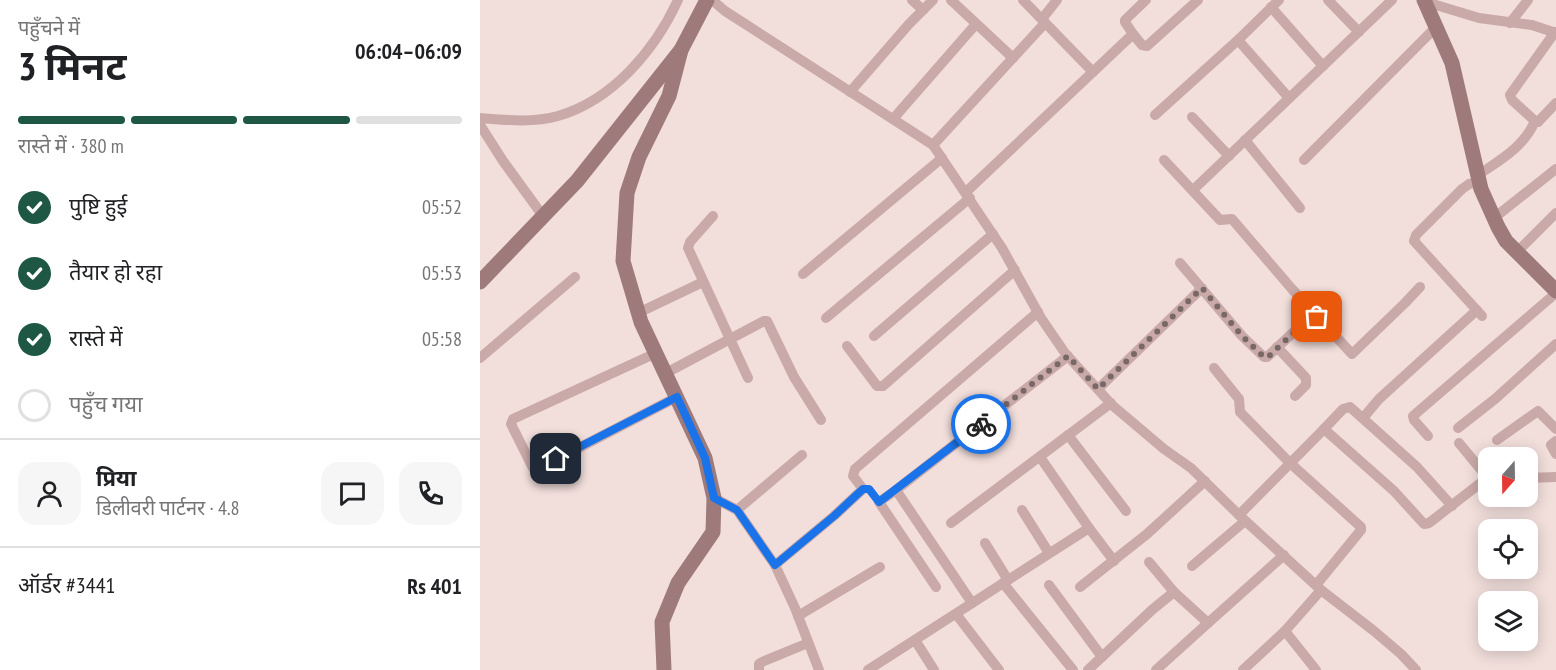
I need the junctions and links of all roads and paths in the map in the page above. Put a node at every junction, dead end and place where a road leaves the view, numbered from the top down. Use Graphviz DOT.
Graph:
graph roads {
  1 [pos="678,0"];
  2 [pos="707,0"];
  3 [pos="712,0"];
  4 [pos="912,0"];
  5 [pos="933,0"];
  6 [pos="951,0"];
  7 [pos="1023,0"];
  8 [pos="1058,0"];
  9 [pos="1146,0"];
  10 [pos="1198,0"];
  11 [pos="1328,0"];
  12 [pos="1392,0"];
  13 [pos="1462,0"];
  14 [pos="1528,0"];
  15 [pos="1425,1"];
  16 [pos="1275,4"];
  17 [pos="923,10"];
  18 [pos="1454,10"];
  19 [pos="1044,21"];
  20 [pos="1510,23"];
  21 [pos="976,24"];
  22 [pos="1437,27"];
  23 [pos="1359,32"];
  24 [pos="1556,32"];
  25 [pos="1133,34"];
  26 [pos="1238,40"];
  27 [pos="681,50"];
  28 [pos="1013,58"];
  29 [pos="1323,66"];
  30 [pos="1093,72"];
  31 [pos="850,92"];
  32 [pos="1289,98"];
  33 [pos="1556,103"];
  34 [pos="1155,115"];
  35 [pos="1192,117"];
  36 [pos="480,118"];
  37 [pos="893,119"];
  38 [pos="1535,122"];
  39 [pos="480,125"];
  40 [pos="1245,140"];
  41 [pos="933,145"];
  42 [pos="1228,156"];
  43 [pos="942,158"];
  44 [pos="1164,160"];
  45 [pos="1304,160"];
  46 [pos="1556,169"];
  47 [pos="1478,179"];
  48 [pos="1192,190"];
  49 [pos="968,195"];
  50 [pos="1300,208"];
  51 [pos="1556,213"];
  52 [pos="543,216"];
  53 [pos="713,216"];
  54 [pos="1494,218"];
  55 [pos="993,234"];
  56 [pos="1517,252"];
  57 [pos="1180,263"];
  58 [pos="1015,270"];
  59 [pos="803,274"];
  60 [pos="575,277"];
  61 [pos="480,282"];
  62 [pos="703,282"];
  63 [pos="1419,287"];
  64 [pos="1202,288"];
  65 [pos="1556,292"];
  66 [pos="1038,312"];
  67 [pos="638,313"];
  68 [pos="1314,313"];
  69 [pos="826,318"];
  70 [pos="874,336"];
  71 [pos="729,340"];
  72 [pos="1556,344"];
  73 [pos="847,346"];
  74 [pos="1277,347"];
  75 [pos="656,353"];
  76 [pos="1068,356"];
  77 [pos="480,358"];
  78 [pos="1214,368"];
  79 [pos="666,373"];
  80 [pos="748,378"];
  81 [pos="1098,389"];
  82 [pos="1295,396"];
  83 [pos="677,397"];
  84 [pos="1110,403"];
  85 [pos="1363,418"];
  86 [pos="821,420"];
  87 [pos="1458,428"];
  88 [pos="1324,429"];
  89 [pos="1556,429"];
  90 [pos="1068,435"];
  91 [pos="1428,436"];
  92 [pos="1497,440"];
  93 [pos="1556,441"];
  94 [pos="1459,443"];
  95 [pos="1556,454"];
  96 [pos="802,455"];
  97 [pos="1040,457"];
  98 [pos="1290,463"];
  99 [pos="1478,466"];
  100 [pos="1556,477"];
  101 [pos="1538,478"];
  102 [pos="1204,481"];
  103 [pos="1478,486"];
  104 [pos="863,489"];
  105 [pos="896,490"];
  106 [pos="714,498"];
  107 [pos="879,502"];
  108 [pos="1452,506"];
  109 [pos="737,510"];
  110 [pos="1022,510"];
  111 [pos="1126,511"];
  112 [pos="1242,518"];
  113 [pos="951,523"];
  114 [pos="1089,528"];
  115 [pos="985,543"];
  116 [pos="1050,553"];
  117 [pos="1284,555"];
  118 [pos="1114,561"];
  119 [pos="1149,562"];
  120 [pos="775,565"];
  121 [pos="1191,566"];
  122 [pos="880,567"];
  123 [pos="1005,581"];
  124 [pos="1049,585"];
  125 [pos="936,587"];
  126 [pos="1080,587"];
  127 [pos="1318,588"];
  128 [pos="1174,592"];
  129 [pos="972,603"];
  130 [pos="956,614"];
  131 [pos="798,616"];
  132 [pos="1208,623"];
  133 [pos="1285,631"];
  134 [pos="915,640"];
  135 [pos="808,643"];
  136 [pos="1102,657"];
  137 [pos="1249,668"];
  138 [pos="871,669"];
  139 [pos="664,670"];
  140 [pos="759,670"];
  141 [pos="819,670"];
  142 [pos="934,670"];
  143 [pos="999,670"];
  144 [pos="1072,670"];
  145 [pos="1088,670"];
  146 [pos="1156,670"];
  147 [pos="1316,670"];
  148 [pos="1416,670"];
  1 -- 36 [label="street"];
  2 -- 27 [label="street"];
  3 -- 31 [label="street"];
  4 -- 17 [label="street"];
  5 -- 17 [label="street"];
  6 -- 21 [label="street"];
  7 -- 19 [label="street"];
  8 -- 19 [label="street"];
  9 -- 25 [label="street"];
  10 -- 25 [label="street"];
  11 -- 23 [label="street"];
  12 -- 23 [label="street"];
  13 -- 18 [label="street"];
  14 -- 20 [label="street"];
  15 -- 18 [label="street"];
  15 -- 22 [label="street"];
  16 -- 26 [label="street"];
  16 -- 29 [label="street"];
  17 -- 31 [label="street"];
  18 -- 20 [label="street"];
  19 -- 28 [label="street"];
  19 -- 30 [label="street"];
  20 -- 24 [label="street"];
  21 -- 28 [label="street"];
  21 -- 37 [label="street"];
  22 -- 45 [label="street"];
  22 -- 47 [label="street"];
  23 -- 29 [label="street"];
  24 -- 38 [label="street"];
  25 -- 30 [label="street"];
  26 -- 32 [label="street"];
  26 -- 34 [label="street"];
  27 -- 52 [label="street"];
  27 -- 67 [label="street"];
  28 -- 41 [label="street"];
  29 -- 32 [label="street"];
  30 -- 49 [label="street"];
  31 -- 37 [label="street"];
  32 -- 40 [label="street"];
  33 -- 38 [label="street"];
  35 -- 42 [label="street"];
  37 -- 41 [label="street"];
  38 -- 47 [label="street"];
  39 -- 52 [label="street"];
  40 -- 42 [label="street"];
  40 -- 50 [label="street"];
  41 -- 43 [label="street"];
  42 -- 48 [label="street"];
  43 -- 49 [label="street"];
  43 -- 59 [label="street"];
  44 -- 48 [label="street"];
  46 -- 54 [label="street"];
  47 -- 54 [label="street"];
  47 -- 85 [label="street"];
  48 -- 68 [label="street"];
  49 -- 55 [label="street"];
  49 -- 69 [label="street"];
  51 -- 56 [label="street"];
  52 -- 61 [label="street"];
  53 -- 62 [label="street"];
  54 -- 56 [label="street"];
  55 -- 58 [label="street"];
  55 -- 70 [label="street"];
  56 -- 65 [label="street"];
  57 -- 64 [label="street"];
  58 -- 66 [label="street"];
  58 -- 73 [label="street"];
  60 -- 77 [label="street"];
  62 -- 67 [label="street"];
  62 -- 71 [label="street"];
  63 -- 68 [label="street"];
  64 -- 74 [label="street"];
  64 -- 81 [label="street"];
  65 -- 91 [label="street"];
  66 -- 76 [label="street"];
  66 -- 104 [label="street"];
  67 -- 75 [label="street"];
  68 -- 74 [label="street"];
  71 -- 79 [label="street"];
  71 -- 80 [label="street"];
  71 -- 86 [label="street"];
  72 -- 87 [label="street"];
  74 -- 82 [label="street"];
  75 -- 79 [label="street"];
  75 -- 83 [label="street"];
  76 -- 81 [label="street"];
  76 -- 105 [label="street"];
  78 -- 98 [label="street"];
  79 -- 83 [label="street"];
  81 -- 84 [label="street"];
  83 -- 106 [label="street"];
  84 -- 90 [label="street"];
  84 -- 102 [label="street"];
  85 -- 88 [label="street"];
  85 -- 108 [label="street"];
  88 -- 98 [label="street"];
  88 -- 108 [label="street"];
  89 -- 92 [label="street"];
  90 -- 97 [label="street"];
  90 -- 111 [label="street"];
  93 -- 95 [label="street"];
  94 -- 99 [label="street"];
  96 -- 109 [label="street"];
  97 -- 113 [label="street"];
  97 -- 114 [label="street"];
  98 -- 112 [label="street"];
  98 -- 127 [label="street"];
  100 -- 101 [label="street"];
  102 -- 112 [label="street"];
  102 -- 118 [label="street"];
  103 -- 108 [label="street"];
  104 -- 107 [label="street"];
  104 -- 120 [label="street"];
  105 -- 107 [label="street"];
  105 -- 129 [label="street"];
  106 -- 109 [label="street"];
  106 -- 139 [label="street"];
  107 -- 125 [label="street"];
  109 -- 120 [label="street"];
  110 -- 116 [label="street"];
  112 -- 117 [label="street"];
  112 -- 121 [label="street"];
  114 -- 116 [label="street"];
  114 -- 118 [label="street"];
  115 -- 123 [label="street"];
  116 -- 123 [label="street"];
  117 -- 127 [label="street"];
  117 -- 132 [label="street"];
  118 -- 126 [label="street"];
  119 -- 128 [label="street"];
  120 -- 131 [label="street"];
  122 -- 131 [label="street"];
  123 -- 129 [label="street"];
  123 -- 144 [label="street"];
  124 -- 136 [label="street"];
  127 -- 133 [label="street"];
  127 -- 148 [label="street"];
  128 -- 132 [label="street"];
  128 -- 136 [label="street"];
  129 -- 130 [label="street"];
  130 -- 134 [label="street"];
  130 -- 143 [label="street"];
  131 -- 135 [label="street"];
  132 -- 146 [label="street"];
  133 -- 137 [label="street"];
  133 -- 147 [label="street"];
  134 -- 138 [label="street"];
  134 -- 142 [label="street"];
  135 -- 140 [label="street"];
  135 -- 141 [label="street"];
  136 -- 145 [label="street"];
}
